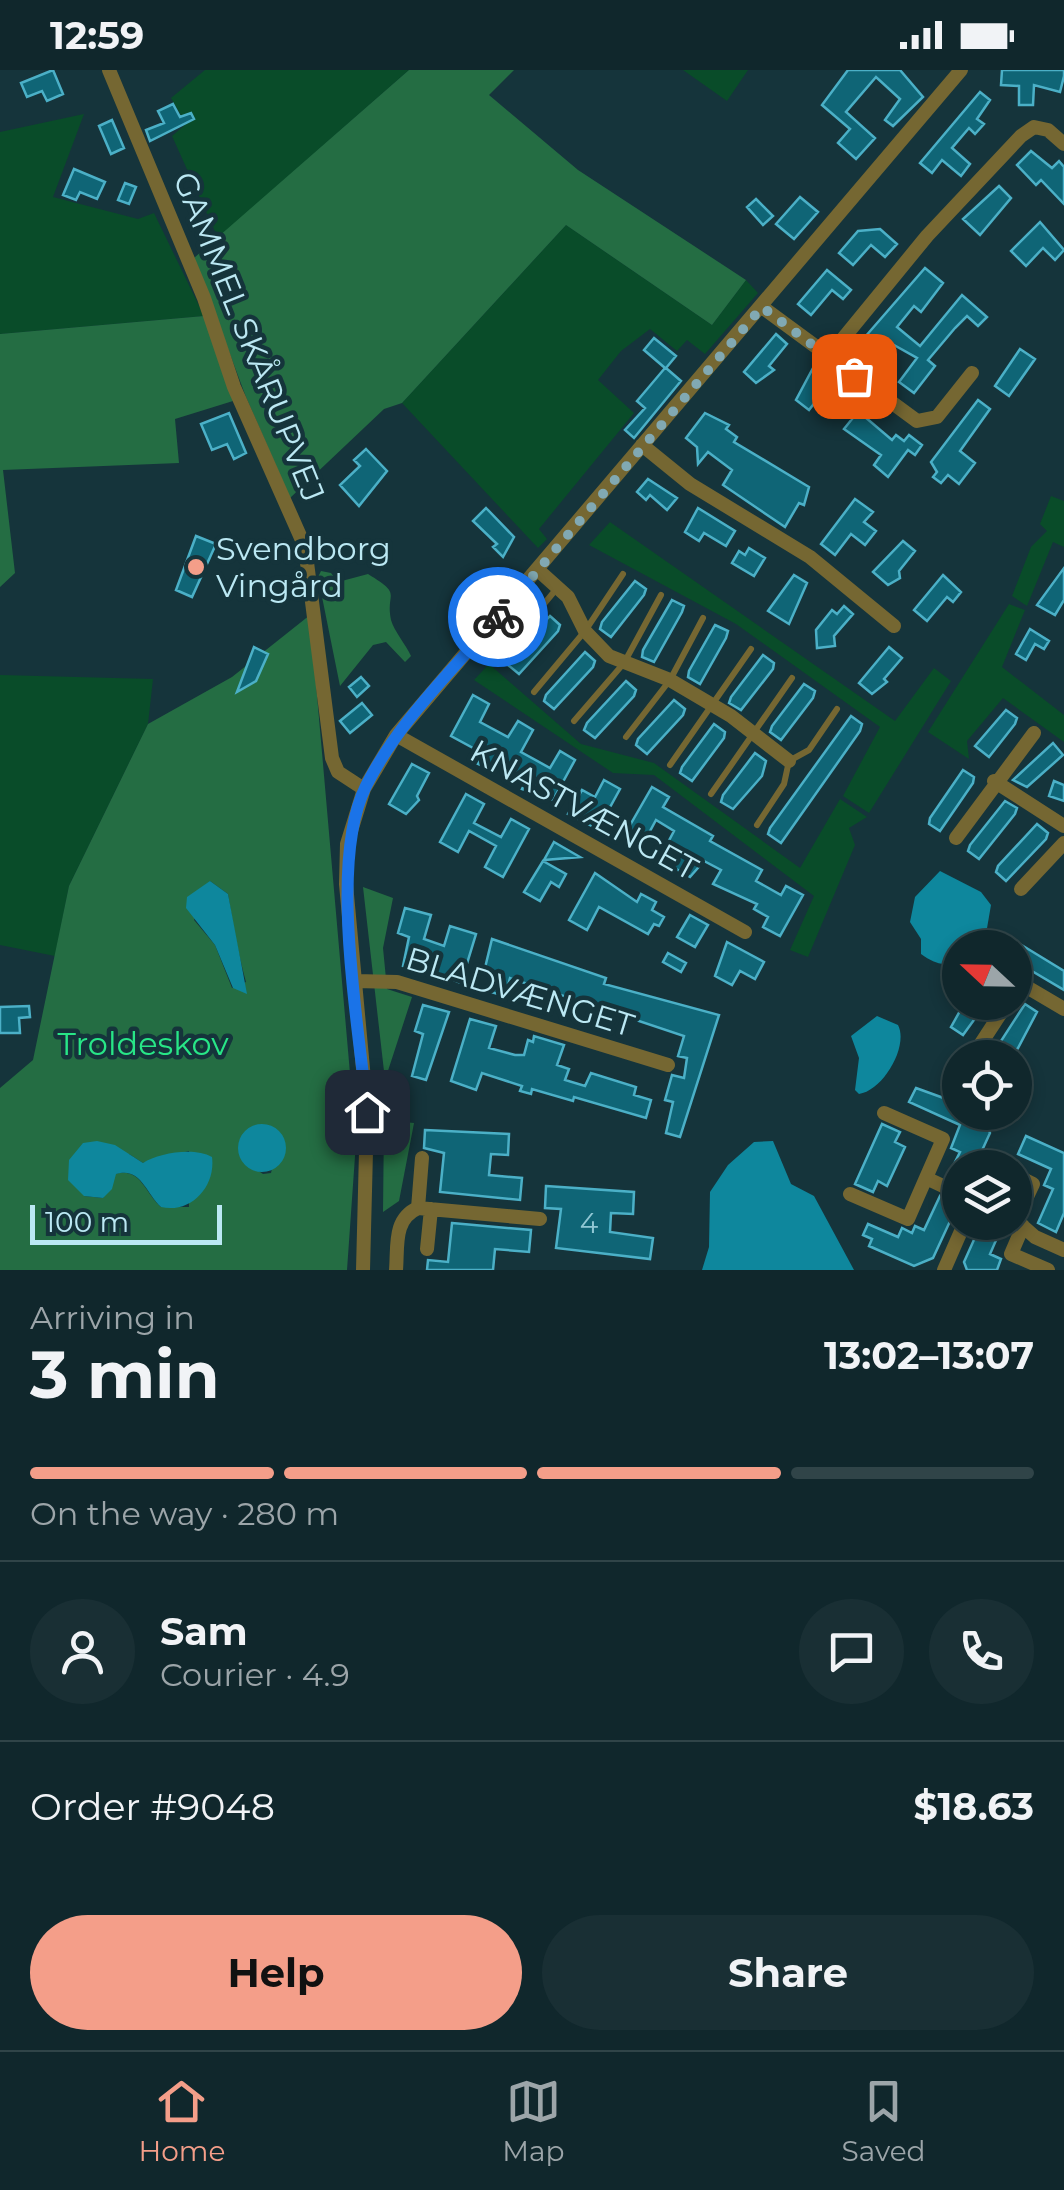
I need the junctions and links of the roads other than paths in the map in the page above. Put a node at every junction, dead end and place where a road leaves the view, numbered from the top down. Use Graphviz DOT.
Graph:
graph roads {
  1 [pos="109,70"];
  2 [pos="961,70"];
  3 [pos="1064,144"];
  4 [pos="762,307"];
  5 [pos="828,357"];
  6 [pos="972,373"];
  7 [pos="642,445"];
  8 [pos="538,570"];
  9 [pos="624,574"];
  10 [pos="559,586"];
  11 [pos="661,594"];
  12 [pos="703,618"];
  13 [pos="894,626"];
  14 [pos="585,631"];
  15 [pos="751,649"];
  16 [pos="500,656"];
  17 [pos="624,663"];
  18 [pos="792,678"];
  19 [pos="670,680"];
  20 [pos="534,692"];
  21 [pos="711,706"];
  22 [pos="837,709"];
  23 [pos="574,721"];
  24 [pos="1034,733"];
  25 [pos="752,735"];
  26 [pos="396,736"];
  27 [pos="626,737"];
  28 [pos="790,761"];
  29 [pos="670,765"];
  30 [pos="994,781"];
  31 [pos="364,789"];
  32 [pos="711,794"];
  33 [pos="756,825"];
  34 [pos="1064,826"];
  35 [pos="956,838"];
  36 [pos="1064,843"];
  37 [pos="1021,889"];
  38 [pos="745,932"];
  39 [pos="356,982"];
  40 [pos="1032,993"];
  41 [pos="1064,1010"];
  42 [pos="668,1066"];
  43 [pos="884,1113"];
  44 [pos="422,1158"];
  45 [pos="926,1178"];
  46 [pos="942,1186"];
  47 [pos="850,1194"];
  48 [pos="424,1208"];
  49 [pos="540,1219"];
  50 [pos="1032,1234"];
  51 [pos="958,1240"];
  52 [pos="1014,1240"];
  53 [pos="427,1249"];
  54 [pos="1064,1250"];
  55 [pos="363,1270"];
  56 [pos="396,1270"];
  57 [pos="944,1270"];
  58 [pos="1048,1270"];
  1 -- 31 [label="street, GAMMEL SKÅRUPVEJ"];
  2 -- 4 [label="street"];
  3 -- 5 [label="street"];
  4 -- 5 [label="street"];
  4 -- 7 [label="street"];
  5 -- 6 [label="street"];
  7 -- 8 [label="street"];
  7 -- 13 [label="street"];
  8 -- 10 [label="street"];
  8 -- 26 [label="street"];
  9 -- 14 [label="lane"];
  10 -- 14 [label="street"];
  10 -- 16 [label="lane"];
  11 -- 17 [label="lane"];
  12 -- 19 [label="lane"];
  14 -- 17 [label="street"];
  14 -- 20 [label="lane"];
  15 -- 21 [label="lane"];
  17 -- 19 [label="street"];
  17 -- 23 [label="lane"];
  18 -- 25 [label="lane"];
  19 -- 21 [label="street"];
  19 -- 27 [label="lane"];
  21 -- 25 [label="street"];
  21 -- 29 [label="lane"];
  22 -- 28 [label="lane"];
  24 -- 30 [label="street"];
  25 -- 28 [label="street"];
  25 -- 32 [label="lane"];
  26 -- 31 [label="street"];
  26 -- 38 [label="street, KNASTVÆNGET"];
  28 -- 33 [label="lane"];
  30 -- 34 [label="street"];
  30 -- 35 [label="street"];
  31 -- 39 [label="street"];
  36 -- 37 [label="street"];
  39 -- 42 [label="street, BLADVÆNGET"];
  39 -- 55 [label="street"];
  40 -- 41 [label="street"];
  43 -- 45 [label="street"];
  44 -- 48 [label="street"];
  45 -- 46 [label="street"];
  45 -- 47 [label="street"];
  48 -- 49 [label="street"];
  48 -- 53 [label="street"];
  48 -- 56 [label="street"];
  50 -- 54 [label="street"];
  51 -- 57 [label="street"];
  52 -- 58 [label="street"];
}
